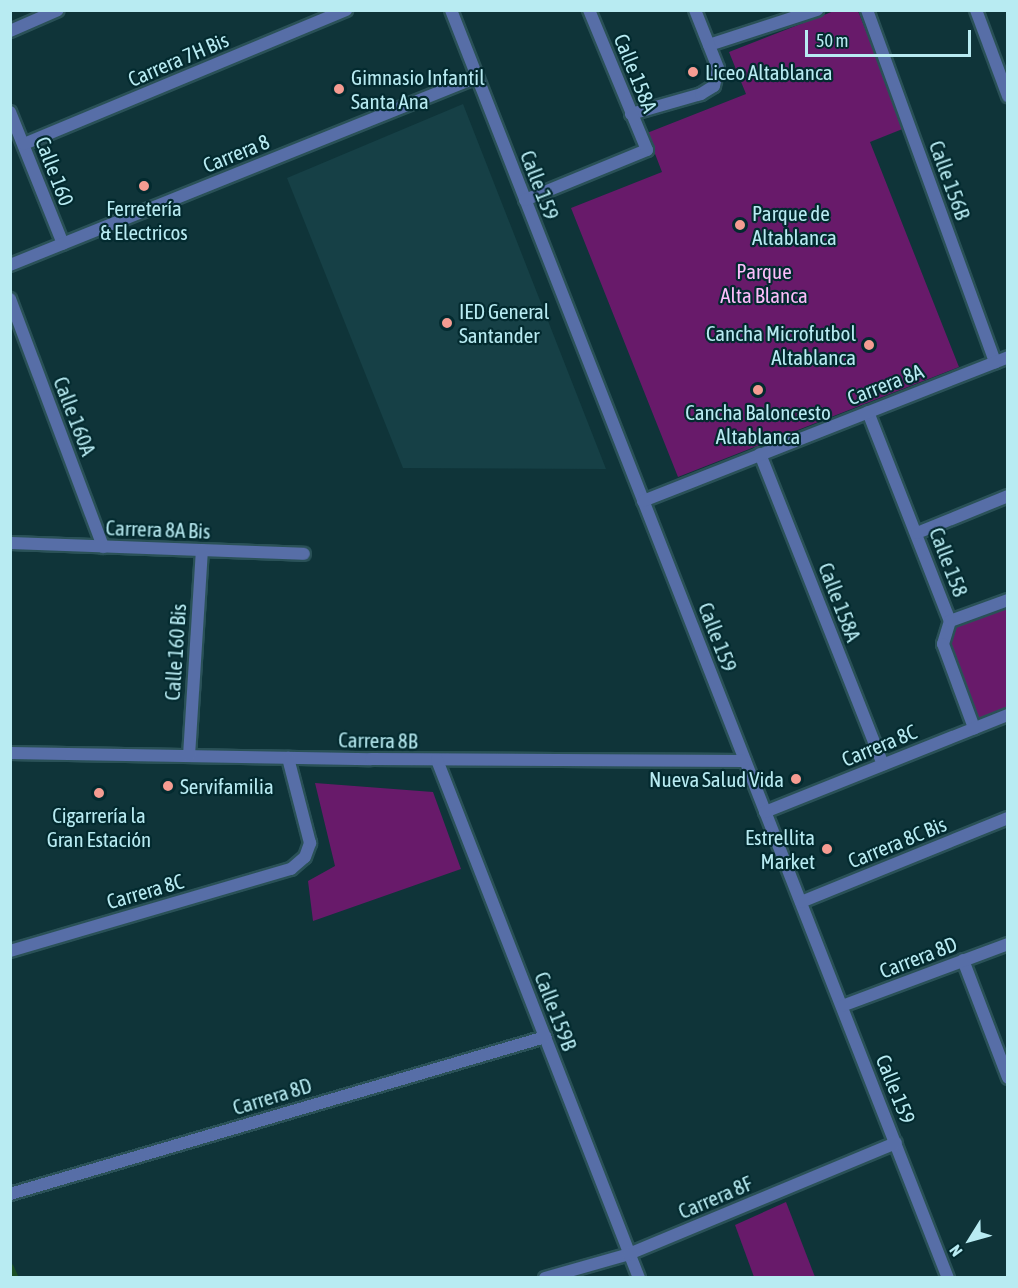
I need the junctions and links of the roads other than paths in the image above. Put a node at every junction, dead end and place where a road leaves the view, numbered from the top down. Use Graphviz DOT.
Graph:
graph roads {
  1 [pos="58,10"];
  2 [pos="346,10"];
  3 [pos="451,10"];
  4 [pos="589,10"];
  5 [pos="695,10"];
  6 [pos="817,10"];
  7 [pos="867,10"];
  8 [pos="976,10"];
  9 [pos="785,15"];
  10 [pos="10,31"];
  11 [pos="709,45"];
  12 [pos="477,76"];
  13 [pos="1008,96"];
  14 [pos="10,112"];
  15 [pos="632,114"];
  16 [pos="24,144"];
  17 [pos="525,200"];
  18 [pos="63,244"];
  19 [pos="10,265"];
  20 [pos="10,298"];
  21 [pos="1008,357"];
  22 [pos="995,362"];
  23 [pos="868,412"];
  24 [pos="760,454"];
  25 [pos="1008,496"];
  26 [pos="643,501"];
  27 [pos="917,533"];
  28 [pos="10,543"];
  29 [pos="103,547"];
  30 [pos="202,550"];
  31 [pos="304,554"];
  32 [pos="1008,600"];
  33 [pos="950,621"];
  34 [pos="1008,715"];
  35 [pos="974,728"];
  36 [pos="10,753"];
  37 [pos="189,756"];
  38 [pos="288,758"];
  39 [pos="437,759"];
  40 [pos="745,761"];
  41 [pos="883,765"];
  42 [pos="765,812"];
  43 [pos="1008,818"];
  44 [pos="801,902"];
  45 [pos="1008,944"];
  46 [pos="10,951"];
  47 [pos="963,960"];
  48 [pos="842,1006"];
  49 [pos="545,1038"];
  50 [pos="1008,1078"];
  51 [pos="896,1143"];
  52 [pos="10,1194"];
  53 [pos="629,1254"];
  54 [pos="545,1278"];
  55 [pos="639,1278"];
  56 [pos="948,1278"];
  1 -- 10 [label="street"];
  2 -- 16 [label="street, Carrera 7H Bis"];
  3 -- 12 [label="street, Calle 159"];
  4 -- 15 [label="street, Calle 158A"];
  5 -- 11 [label="street"];
  6 -- 9 [label="street"];
  7 -- 22 [label="street, Calle 156B"];
  8 -- 13 [label="street"];
  9 -- 11 [label="street"];
  11 -- 15 [label="street"];
  12 -- 17 [label="street, Calle 159"];
  12 -- 18 [label="street, Carrera 8"];
  14 -- 16 [label="street, Calle 160"];
  15 -- 17 [label="street, Calle 158A"];
  16 -- 18 [label="street, Calle 160"];
  17 -- 26 [label="street, Calle 159"];
  18 -- 19 [label="street, Carrera 8"];
  20 -- 29 [label="street, Calle 160A"];
  21 -- 22 [label="street, Carrera 8A"];
  22 -- 23 [label="street, Carrera 8A"];
  23 -- 24 [label="street, Carrera 8A"];
  23 -- 27 [label="street, Calle 158"];
  24 -- 26 [label="street, Carrera 8A"];
  24 -- 41 [label="street, Calle 158A"];
  25 -- 27 [label="street"];
  26 -- 40 [label="street, Calle 159"];
  27 -- 33 [label="street, Calle 158"];
  28 -- 29 [label="street, Carrera 8A Bis"];
  29 -- 30 [label="street, Carrera 8A Bis"];
  30 -- 31 [label="street, Carrera 8A Bis"];
  30 -- 37 [label="street, Calle 160 Bis"];
  32 -- 33 [label="street"];
  33 -- 35 [label="street, Calle 158"];
  34 -- 35 [label="street, Carrera 8C"];
  35 -- 41 [label="street, Carrera 8C"];
  36 -- 37 [label="street, Carrera 8B"];
  37 -- 38 [label="street, Carrera 8B"];
  38 -- 39 [label="street, Carrera 8B"];
  38 -- 46 [label="street, Carrera 8C"];
  39 -- 40 [label="street, Carrera 8B"];
  39 -- 49 [label="street, Calle 159B"];
  40 -- 42 [label="street, Calle 159"];
  41 -- 42 [label="street, Carrera 8C"];
  42 -- 44 [label="street, Calle 159"];
  43 -- 44 [label="street, Carrera 8C Bis"];
  44 -- 48 [label="street, Calle 159"];
  45 -- 47 [label="street, Carrera 8D"];
  47 -- 48 [label="street, Carrera 8D"];
  47 -- 50 [label="street"];
  48 -- 51 [label="street, Calle 159"];
  49 -- 52 [label="street, Carrera 8D"];
  49 -- 53 [label="street, Calle 159B"];
  51 -- 53 [label="street, Carrera 8F"];
  51 -- 56 [label="street, Calle 159"];
  53 -- 54 [label="street, Carrera 8F"];
  53 -- 55 [label="street, Calle 159B"];
}
